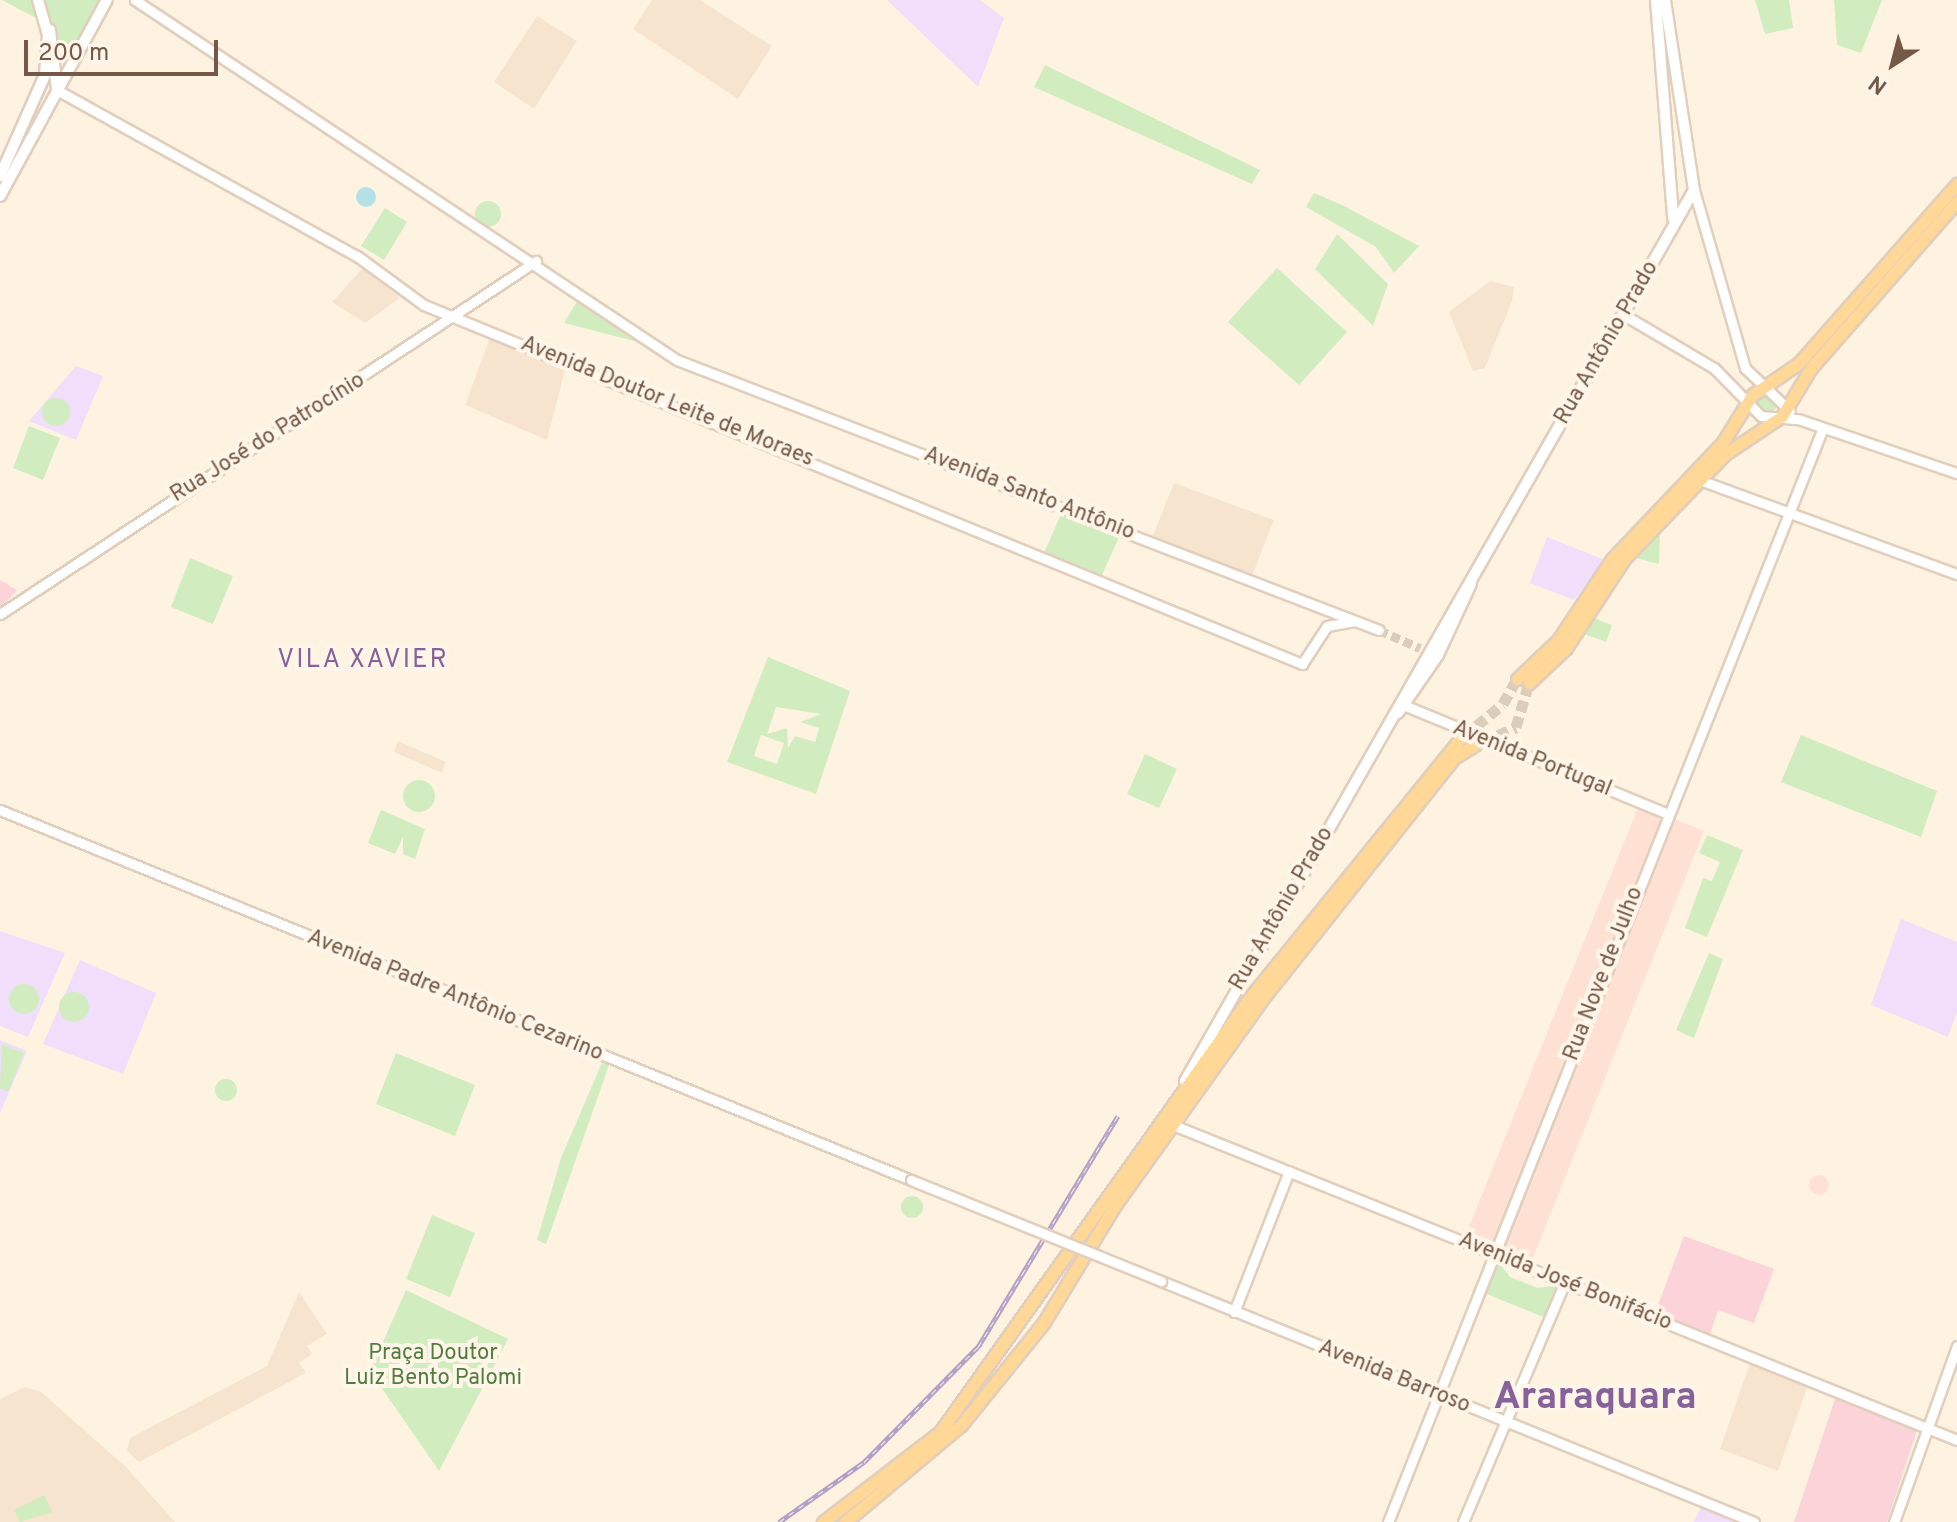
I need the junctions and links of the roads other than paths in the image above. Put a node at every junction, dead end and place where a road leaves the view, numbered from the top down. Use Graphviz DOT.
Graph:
graph roads {
  1 [pos="38,0"];
  2 [pos="107,0"];
  3 [pos="135,0"];
  4 [pos="1656,0"];
  5 [pos="1665,0"];
  6 [pos="47,25"];
  7 [pos="55,47"];
  8 [pos="73,60"];
  9 [pos="57,90"];
  10 [pos="0,176"];
  11 [pos="1957,184"];
  12 [pos="1694,190"];
  13 [pos="0,196"];
  14 [pos="1957,201"];
  15 [pos="1671,228"];
  16 [pos="536,261"];
  17 [pos="1847,309"];
  18 [pos="1624,315"];
  19 [pos="453,316"];
  20 [pos="1849,325"];
  21 [pos="1761,387"];
  22 [pos="1744,404"];
  23 [pos="1787,408"];
  24 [pos="1798,419"];
  25 [pos="1776,421"];
  26 [pos="1823,428"];
  27 [pos="1957,473"];
  28 [pos="1696,479"];
  29 [pos="1785,510"];
  30 [pos="1957,574"];
  31 [pos="1327,611"];
  32 [pos="0,614"];
  33 [pos="1355,621"];
  34 [pos="1327,626"];
  35 [pos="1379,630"];
  36 [pos="1523,681"];
  37 [pos="1402,708"];
  38 [pos="1461,738"];
  39 [pos="1475,745"];
  40 [pos="0,810"];
  41 [pos="1665,813"];
  42 [pos="1171,1108"];
  43 [pos="1173,1125"];
  44 [pos="1289,1171"];
  45 [pos="911,1180"];
  46 [pos="1494,1254"];
  47 [pos="1565,1282"];
  48 [pos="1033,1298"];
  49 [pos="1239,1300"];
  50 [pos="1213,1301"];
  51 [pos="1051,1309"];
  52 [pos="1234,1312"];
  53 [pos="1022,1315"];
  54 [pos="1033,1333"];
  55 [pos="1957,1346"];
  56 [pos="1438,1395"];
  57 [pos="1505,1422"];
  58 [pos="1927,1426"];
  59 [pos="1957,1440"];
  60 [pos="823,1522"];
  61 [pos="845,1522"];
  62 [pos="1388,1522"];
  63 [pos="1463,1522"];
  64 [pos="1754,1522"];
  65 [pos="1894,1522"];
  1 -- 6 [label="main road"];
  2 -- 8 [label="main road"];
  3 -- 16 [label="street, Avenida Santo Antônio"];
  4 -- 15 [label="main road"];
  5 -- 12 [label="main road"];
  6 -- 7 [label="main road"];
  6 -- 10 [label="main road"];
  7 -- 8 [label="main road"];
  7 -- 9 [label="main road"];
  8 -- 9 [label="main road"];
  9 -- 13 [label="main road"];
  9 -- 19 [label="street, Avenida Doutor Leite de Moraes"];
  11 -- 17 [label="main road"];
  12 -- 15 [label="main road, Rua Antônio Prado"];
  12 -- 21 [label="street"];
  14 -- 20 [label="main road"];
  15 -- 18 [label="main road, Rua Antônio Prado"];
  16 -- 19 [label="street, Rua José do Patrocínio"];
  16 -- 31 [label="street, Avenida Santo Antônio"];
  17 -- 20 [label="main road"];
  17 -- 21 [label="main road"];
  18 -- 22 [label="street"];
  18 -- 37 [label="main road, Rua Antônio Prado"];
  19 -- 32 [label="street, Rua José do Patrocínio"];
  19 -- 34 [label="street, Avenida Doutor Leite de Moraes"];
  20 -- 23 [label="main road"];
  21 -- 22 [label="main road"];
  21 -- 23 [label="street"];
  22 -- 25 [label="street"];
  22 -- 28 [label="main road"];
  23 -- 24 [label="street"];
  23 -- 25 [label="main road"];
  24 -- 25 [label="street"];
  24 -- 26 [label="street"];
  25 -- 28 [label="main road"];
  26 -- 27 [label="street"];
  26 -- 29 [label="street, Rua Nove de Julho"];
  28 -- 29 [label="street"];
  28 -- 36 [label="main road"];
  29 -- 30 [label="street"];
  29 -- 41 [label="street, Rua Nove de Julho"];
  31 -- 33 [label="street, Avenida Santo Antônio"];
  31 -- 34 [label="street"];
  33 -- 34 [label="street"];
  33 -- 35 [label="street, Avenida Santo Antônio"];
  37 -- 41 [label="street, Avenida Portugal"];
  37 -- 42 [label="main road, Rua Antônio Prado"];
  38 -- 42 [label="main road"];
  39 -- 43 [label="main road"];
  40 -- 45 [label="street, Avenida Padre Antônio Cezarino"];
  41 -- 46 [label="street, Rua Nove de Julho"];
  42 -- 48 [label="main road"];
  43 -- 44 [label="street, Avenida José Bonifácio"];
  43 -- 51 [label="main road"];
  44 -- 46 [label="street, Avenida José Bonifácio"];
  44 -- 49 [label="street"];
  45 -- 50 [label="street, Avenida Barroso, bridge"];
  46 -- 47 [label="street, Avenida José Bonifácio"];
  46 -- 56 [label="street, Rua Nove de Julho"];
  47 -- 57 [label="street"];
  47 -- 58 [label="street, Avenida José Bonifácio"];
  48 -- 51 [label="main road"];
  48 -- 53 [label="main road"];
  49 -- 50 [label="street, Avenida Barroso"];
  49 -- 52 [label="street"];
  50 -- 52 [label="street, Avenida Barroso"];
  51 -- 54 [label="main road"];
  52 -- 56 [label="street, Avenida Barroso"];
  53 -- 54 [label="main road"];
  53 -- 60 [label="main road"];
  54 -- 61 [label="main road"];
  55 -- 58 [label="street"];
  56 -- 57 [label="street, Avenida Barroso"];
  56 -- 62 [label="street, Rua Nove de Julho"];
  57 -- 63 [label="street"];
  57 -- 64 [label="street, Avenida Barroso"];
  58 -- 59 [label="street, Avenida José Bonifácio"];
  58 -- 65 [label="street"];
}
